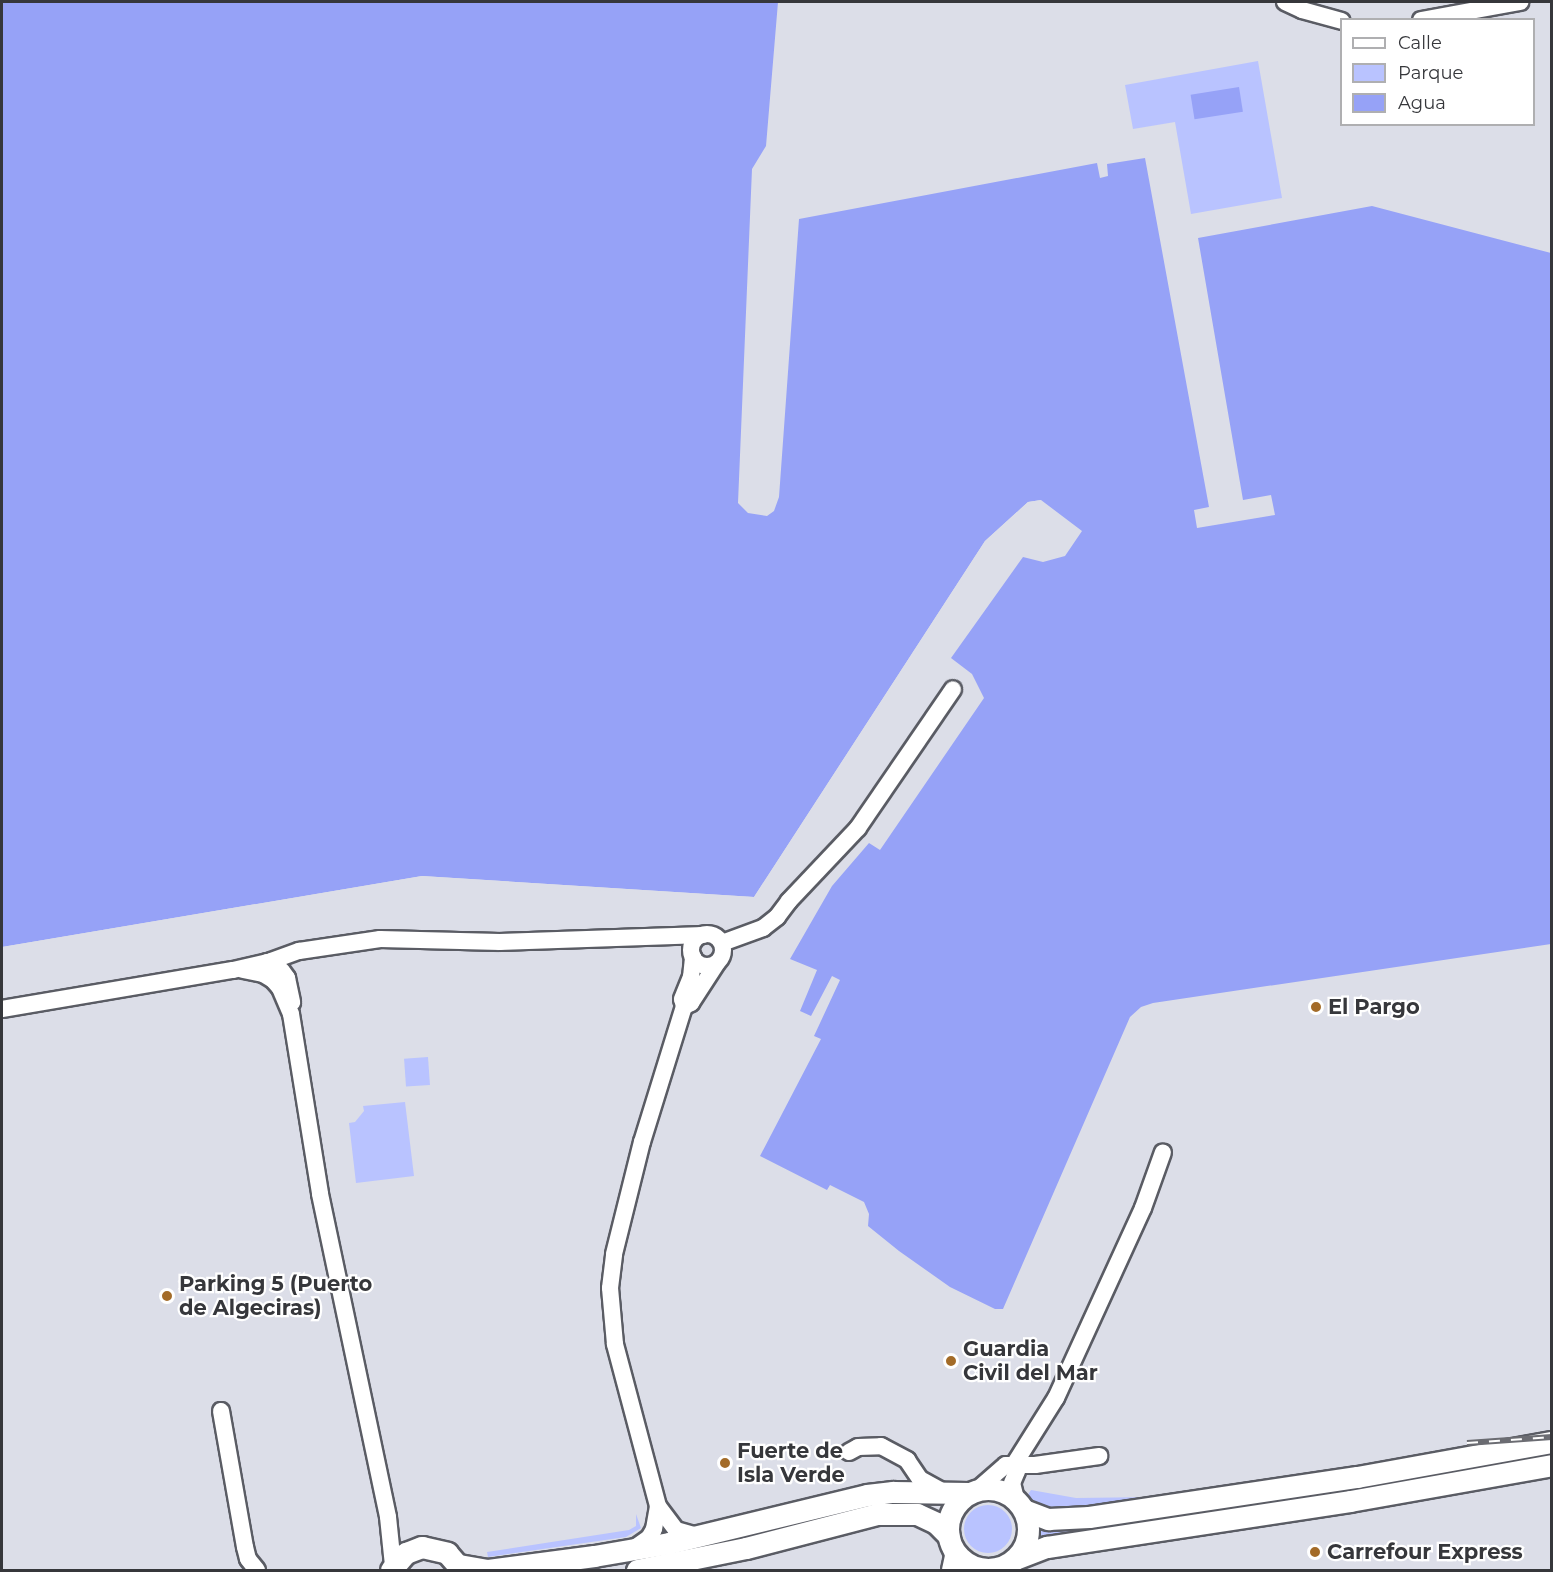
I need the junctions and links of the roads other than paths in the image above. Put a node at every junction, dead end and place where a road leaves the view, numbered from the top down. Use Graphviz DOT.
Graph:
graph roads {
  1 [pos="1285,2"];
  2 [pos="1520,2"];
  3 [pos="1432,18"];
  4 [pos="1340,21"];
  5 [pos="953,689"];
  6 [pos="703,935"];
  7 [pos="661,938"];
  8 [pos="722,943"];
  9 [pos="329,946"];
  10 [pos="693,956"];
  11 [pos="267,962"];
  12 [pos="717,963"];
  13 [pos="233,970"];
  14 [pos="288,981"];
  15 [pos="684,1006"];
  16 [pos="2,1009"];
  17 [pos="291,1014"];
  18 [pos="1163,1152"];
  19 [pos="221,1411"];
  20 [pos="1551,1442"];
  21 [pos="849,1452"];
  22 [pos="1099,1456"];
  23 [pos="1016,1463"];
  24 [pos="1551,1465"];
  25 [pos="973,1492"];
  26 [pos="943,1493"];
  27 [pos="1020,1505"];
  28 [pos="658,1506"];
  29 [pos="388,1517"];
  30 [pos="699,1536"];
  31 [pos="950,1540"];
  32 [pos="422,1547"];
  33 [pos="631,1550"];
  34 [pos="1015,1559"];
  35 [pos="392,1568"];
  36 [pos="460,1568"];
  37 [pos="254,1569"];
  38 [pos="637,1570"];
  39 [pos="950,1570"];
  40 [pos="988,1570"];
  1 -- 4 [label="street"];
  2 -- 3 [label="street"];
  5 -- 8 [label="street"];
  6 -- 7 [label="street"];
  6 -- 8 [label="street"];
  6 -- 10 [label="street"];
  7 -- 9 [label="street"];
  7 -- 10 [label="street"];
  8 -- 12 [label="street"];
  9 -- 11 [label="street"];
  9 -- 14 [label="street"];
  10 -- 12 [label="street"];
  10 -- 15 [label="street"];
  11 -- 13 [label="street"];
  11 -- 14 [label="street"];
  12 -- 15 [label="street"];
  13 -- 16 [label="street"];
  13 -- 17 [label="street"];
  14 -- 17 [label="street"];
  15 -- 28 [label="street"];
  17 -- 29 [label="street"];
  18 -- 23 [label="street"];
  19 -- 37 [label="street"];
  20 -- 27 [label="main road"];
  21 -- 26 [label="street"];
  22 -- 23 [label="street"];
  23 -- 25 [label="street"];
  23 -- 27 [label="street"];
  24 -- 34 [label="main road"];
  25 -- 26 [label="main road"];
  25 -- 27 [label="main road"];
  25 -- 31 [label="main road"];
  26 -- 30 [label="main road"];
  27 -- 34 [label="main road"];
  28 -- 30 [label="street"];
  28 -- 33 [label="street"];
  29 -- 32 [label="street"];
  29 -- 35 [label="street"];
  30 -- 33 [label="main road"];
  31 -- 38 [label="main road"];
  31 -- 39 [label="street"];
  31 -- 40 [label="main road"];
  32 -- 35 [label="main road"];
  32 -- 36 [label="main road"];
  33 -- 36 [label="main road"];
  34 -- 40 [label="main road"];
}
